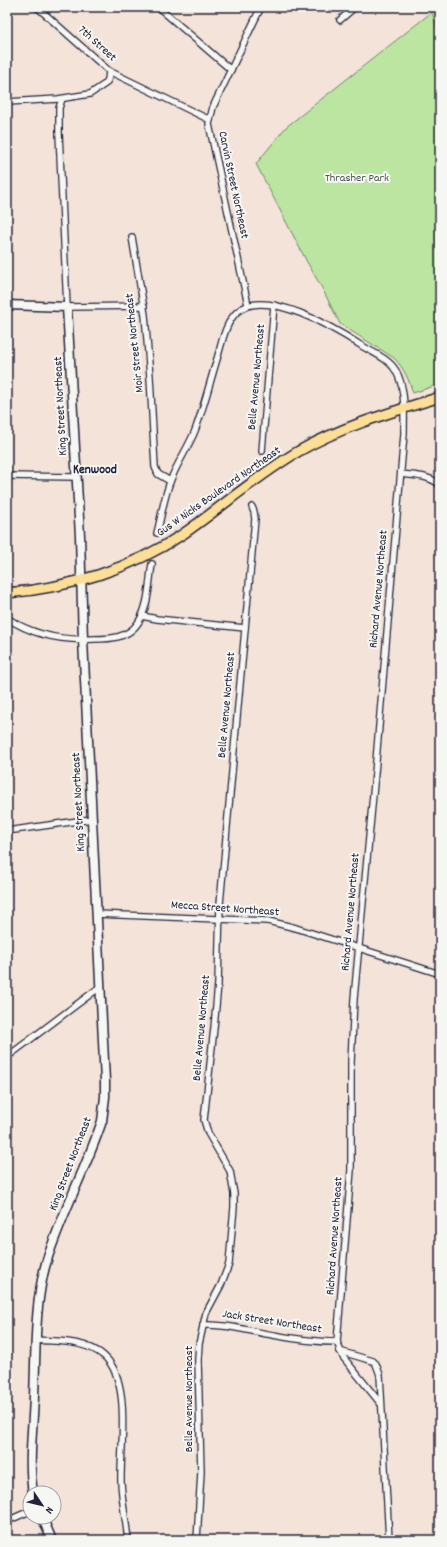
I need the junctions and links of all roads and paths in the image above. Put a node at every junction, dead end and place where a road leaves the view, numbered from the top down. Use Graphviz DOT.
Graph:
graph roads {
  1 [pos="37,7"];
  2 [pos="261,7"];
  3 [pos="355,7"];
  4 [pos="159,8"];
  5 [pos="340,20"];
  6 [pos="231,70"];
  7 [pos="109,71"];
  8 [pos="62,98"];
  9 [pos="7,102"];
  10 [pos="210,120"];
  11 [pos="132,238"];
  12 [pos="7,305"];
  13 [pos="248,305"];
  14 [pos="274,305"];
  15 [pos="144,306"];
  16 [pos="67,307"];
  17 [pos="440,397"];
  18 [pos="404,408"];
  19 [pos="262,451"];
  20 [pos="401,474"];
  21 [pos="7,476"];
  22 [pos="77,477"];
  23 [pos="170,481"];
  24 [pos="440,485"];
  25 [pos="252,507"];
  26 [pos="157,532"];
  27 [pos="152,564"];
  28 [pos="81,580"];
  29 [pos="7,593"];
  30 [pos="142,616"];
  31 [pos="7,618"];
  32 [pos="245,628"];
  33 [pos="83,640"];
  34 [pos="92,819"];
  35 [pos="7,831"];
  36 [pos="96,914"];
  37 [pos="220,919"];
  38 [pos="359,948"];
  39 [pos="440,974"];
  40 [pos="100,987"];
  41 [pos="7,1057"];
  42 [pos="203,1325"];
  43 [pos="37,1340"];
  44 [pos="337,1342"];
  45 [pos="339,1351"];
  46 [pos="381,1404"];
  47 [pos="33,1485"];
  48 [pos="22,1514"];
  49 [pos="7,1521"];
  50 [pos="45,1525"];
  51 [pos="52,1540"];
  52 [pos="128,1540"];
  53 [pos="197,1540"];
  54 [pos="389,1540"];
  1 -- 7 [label="street, 7th Street"];
  2 -- 6 [label="street, Carvin Street Northeast"];
  3 -- 5 [label="street"];
  4 -- 6 [label="street"];
  6 -- 10 [label="street, Carvin Street Northeast"];
  7 -- 8 [label="street"];
  7 -- 10 [label="street, 7th Street"];
  8 -- 9 [label="street"];
  8 -- 16 [label="street, King Street Northeast"];
  10 -- 13 [label="street, Carvin Street Northeast"];
  11 -- 15 [label="street, Moir Street Northeast"];
  12 -- 16 [label="street"];
  13 -- 14 [label="street, Richard Avenue Northeast"];
  13 -- 23 [label="street"];
  14 -- 18 [label="street, Richard Avenue Northeast"];
  14 -- 19 [label="street, Belle Avenue Northeast"];
  15 -- 16 [label="street"];
  15 -- 23 [label="street, Moir Street Northeast"];
  16 -- 22 [label="street, King Street Northeast"];
  17 -- 18 [label="main road, Gus W Nicks Boulevard Northeast"];
  18 -- 20 [label="street, Richard Avenue Northeast"];
  18 -- 28 [label="main road, Gus W Nicks Boulevard Northeast"];
  20 -- 24 [label="street"];
  20 -- 38 [label="street, Richard Avenue Northeast"];
  21 -- 22 [label="street"];
  22 -- 28 [label="street, King Street Northeast"];
  23 -- 26 [label="street"];
  25 -- 32 [label="street, Belle Avenue Northeast"];
  27 -- 30 [label="street"];
  28 -- 29 [label="main road, Gus W Nicks Boulevard Northeast"];
  28 -- 33 [label="street, King Street Northeast"];
  30 -- 32 [label="street"];
  30 -- 33 [label="street"];
  31 -- 33 [label="street"];
  32 -- 37 [label="street, Belle Avenue Northeast"];
  33 -- 34 [label="street, King Street Northeast"];
  34 -- 35 [label="street"];
  34 -- 36 [label="street, King Street Northeast"];
  36 -- 37 [label="street, Mecca Street Northeast"];
  36 -- 40 [label="street, King Street Northeast"];
  37 -- 38 [label="street, Mecca Street Northeast"];
  37 -- 42 [label="street, Belle Avenue Northeast"];
  38 -- 39 [label="street, Mecca Street Northeast"];
  38 -- 44 [label="street, Richard Avenue Northeast"];
  40 -- 41 [label="street"];
  40 -- 43 [label="street, King Street Northeast"];
  42 -- 44 [label="street, Jack Street Northeast"];
  42 -- 53 [label="street, Belle Avenue Northeast"];
  43 -- 47 [label="street, King Street Northeast"];
  43 -- 52 [label="street"];
  44 -- 45 [label="street, Richard Avenue Northeast"];
  45 -- 46 [label="street, Richard Avenue Northeast"];
  45 -- 46 [label="street"];
  46 -- 54 [label="street"];
  48 -- 49 [label="street"];
  50 -- 51 [label="street"];
}
